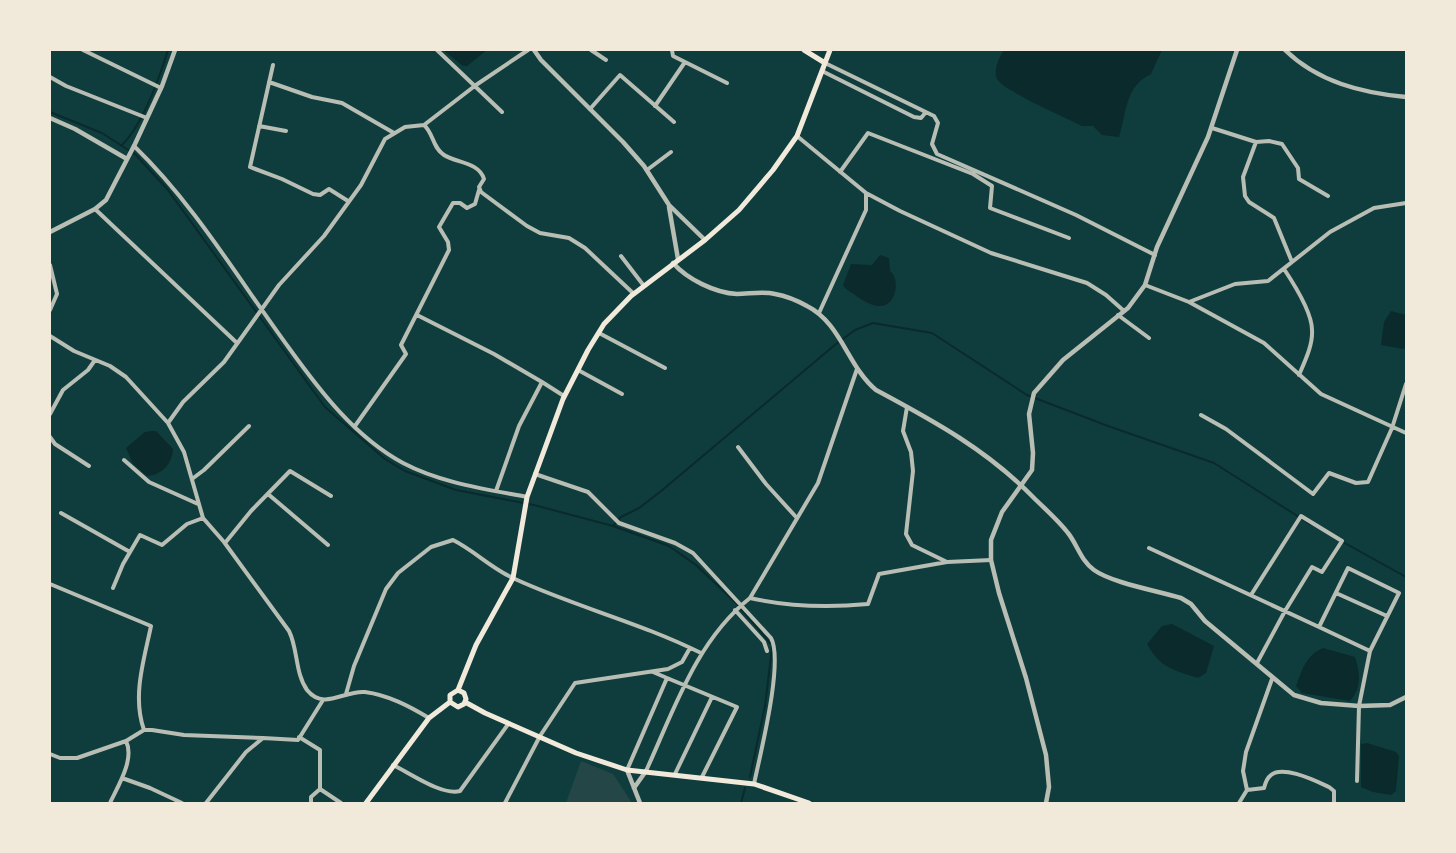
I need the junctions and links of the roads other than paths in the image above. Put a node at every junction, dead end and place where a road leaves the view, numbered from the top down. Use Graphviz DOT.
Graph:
graph roads {
  1 [pos="83,50"];
  2 [pos="175,50"];
  3 [pos="437,50"];
  4 [pos="528,50"];
  5 [pos="534,50"];
  6 [pos="591,50"];
  7 [pos="672,50"];
  8 [pos="804,50"];
  9 [pos="830,50"];
  10 [pos="1237,50"];
  11 [pos="1285,50"];
  12 [pos="606,60"];
  13 [pos="685,62"];
  14 [pos="825,63"];
  15 [pos="273,65"];
  16 [pos="822,71"];
  17 [pos="50,77"];
  18 [pos="269,82"];
  19 [pos="727,83"];
  20 [pos="476,85"];
  21 [pos="160,88"];
  22 [pos="1406,97"];
  23 [pos="655,106"];
  24 [pos="590,109"];
  25 [pos="502,112"];
  26 [pos="926,112"];
  27 [pos="50,118"];
  28 [pos="147,118"];
  29 [pos="674,122"];
  30 [pos="258,126"];
  31 [pos="424,126"];
  32 [pos="1212,128"];
  33 [pos="286,132"];
  34 [pos="394,133"];
  35 [pos="796,136"];
  36 [pos="1256,142"];
  37 [pos="134,148"];
  38 [pos="671,152"];
  39 [pos="127,159"];
  40 [pos="647,170"];
  41 [pos="840,172"];
  42 [pos="479,190"];
  43 [pos="866,193"];
  44 [pos="1328,196"];
  45 [pos="348,201"];
  46 [pos="1406,203"];
  47 [pos="669,205"];
  48 [pos="95,209"];
  49 [pos="50,232"];
  50 [pos="1069,238"];
  51 [pos="705,240"];
  52 [pos="1155,254"];
  53 [pos="621,256"];
  54 [pos="678,259"];
  55 [pos="1292,262"];
  56 [pos="673,263"];
  57 [pos="50,265"];
  58 [pos="1284,269"];
  59 [pos="1145,285"];
  60 [pos="644,286"];
  61 [pos="634,294"];
  62 [pos="1189,302"];
  63 [pos="50,310"];
  64 [pos="261,310"];
  65 [pos="1124,311"];
  66 [pos="819,312"];
  67 [pos="417,315"];
  68 [pos="1118,315"];
  69 [pos="599,333"];
  70 [pos="50,336"];
  71 [pos="1149,338"];
  72 [pos="237,343"];
  73 [pos="95,360"];
  74 [pos="664,368"];
  75 [pos="857,369"];
  76 [pos="578,370"];
  77 [pos="1299,376"];
  78 [pos="542,382"];
  79 [pos="1406,384"];
  80 [pos="622,394"];
  81 [pos="564,396"];
  82 [pos="907,407"];
  83 [pos="50,414"];
  84 [pos="1201,415"];
  85 [pos="168,423"];
  86 [pos="249,426"];
  87 [pos="355,426"];
  88 [pos="1392,428"];
  89 [pos="1406,433"];
  90 [pos="50,437"];
  91 [pos="738,447"];
  92 [pos="124,460"];
  93 [pos="89,466"];
  94 [pos="535,474"];
  95 [pos="192,479"];
  96 [pos="1021,485"];
  97 [pos="496,491"];
  98 [pos="268,494"];
  99 [pos="331,496"];
  100 [pos="526,500"];
  101 [pos="198,504"];
  102 [pos="61,513"];
  103 [pos="796,517"];
  104 [pos="203,518"];
  105 [pos="225,543"];
  106 [pos="328,545"];
  107 [pos="1149,548"];
  108 [pos="130,552"];
  109 [pos="991,560"];
  110 [pos="947,562"];
  111 [pos="513,578"];
  112 [pos="50,584"];
  113 [pos="113,588"];
  114 [pos="1336,593"];
  115 [pos="1251,595"];
  116 [pos="750,598"];
  117 [pos="742,604"];
  118 [pos="735,610"];
  119 [pos="1285,610"];
  120 [pos="1387,616"];
  121 [pos="1319,626"];
  122 [pos="690,648"];
  123 [pos="768,651"];
  124 [pos="1370,651"];
  125 [pos="701,653"];
  126 [pos="1257,664"];
  127 [pos="651,671"];
  128 [pos="667,678"];
  129 [pos="1272,678"];
  130 [pos="686,686"];
  131 [pos="458,690"];
  132 [pos="346,694"];
  133 [pos="712,697"];
  134 [pos="1406,697"];
  135 [pos="323,700"];
  136 [pos="450,702"];
  137 [pos="465,702"];
  138 [pos="1359,706"];
  139 [pos="429,718"];
  140 [pos="509,722"];
  141 [pos="144,730"];
  142 [pos="540,736"];
  143 [pos="263,738"];
  144 [pos="299,738"];
  145 [pos="126,741"];
  146 [pos="50,754"];
  147 [pos="393,765"];
  148 [pos="627,770"];
  149 [pos="646,771"];
  150 [pos="675,774"];
  151 [pos="702,777"];
  152 [pos="122,778"];
  153 [pos="1357,782"];
  154 [pos="754,784"];
  155 [pos="634,788"];
  156 [pos="320,789"];
  157 [pos="1247,790"];
  158 [pos="802,802"];
  159 [pos="110,803"];
  160 [pos="182,803"];
  161 [pos="206,803"];
  162 [pos="311,803"];
  163 [pos="341,803"];
  164 [pos="366,803"];
  165 [pos="505,803"];
  166 [pos="640,803"];
  167 [pos="809,803"];
  168 [pos="1046,803"];
  169 [pos="1239,803"];
  170 [pos="1334,803"];
  1 -- 21 [label="street"];
  2 -- 21 [label="street"];
  3 -- 20 [label="street"];
  4 -- 20 [label="street"];
  5 -- 24 [label="street"];
  6 -- 12 [label="street"];
  7 -- 13 [label="street"];
  8 -- 14 [label="main road"];
  9 -- 14 [label="main road"];
  10 -- 32 [label="street"];
  11 -- 22 [label="street"];
  13 -- 19 [label="street"];
  13 -- 23 [label="street"];
  14 -- 16 [label="main road"];
  14 -- 26 [label="street"];
  15 -- 18 [label="street"];
  16 -- 26 [label="street"];
  16 -- 35 [label="main road"];
  17 -- 28 [label="street"];
  18 -- 30 [label="street"];
  18 -- 34 [label="street"];
  20 -- 25 [label="street"];
  20 -- 31 [label="street"];
  21 -- 28 [label="street"];
  23 -- 24 [label="street"];
  23 -- 29 [label="street"];
  24 -- 40 [label="street"];
  26 -- 52 [label="street"];
  27 -- 39 [label="street"];
  28 -- 37 [label="street"];
  30 -- 33 [label="street"];
  30 -- 45 [label="street"];
  31 -- 34 [label="street"];
  31 -- 42 [label="street"];
  32 -- 36 [label="street"];
  32 -- 52 [label="street"];
  34 -- 45 [label="street"];
  35 -- 41 [label="street"];
  35 -- 51 [label="main road"];
  36 -- 44 [label="street"];
  36 -- 55 [label="street"];
  37 -- 39 [label="street"];
  37 -- 64 [label="street"];
  38 -- 40 [label="street"];
  39 -- 48 [label="street"];
  40 -- 47 [label="street"];
  41 -- 43 [label="street"];
  41 -- 50 [label="street"];
  42 -- 61 [label="street"];
  42 -- 67 [label="street"];
  43 -- 65 [label="street"];
  43 -- 66 [label="street"];
  45 -- 64 [label="street"];
  46 -- 55 [label="street"];
  47 -- 51 [label="street"];
  47 -- 54 [label="street"];
  48 -- 49 [label="street"];
  48 -- 72 [label="street"];
  51 -- 54 [label="main road"];
  52 -- 59 [label="street"];
  53 -- 60 [label="street"];
  54 -- 56 [label="main road"];
  55 -- 58 [label="street"];
  56 -- 60 [label="main road"];
  56 -- 66 [label="street"];
  57 -- 63 [label="street"];
  58 -- 62 [label="street"];
  58 -- 77 [label="street"];
  59 -- 62 [label="street"];
  59 -- 65 [label="street"];
  60 -- 61 [label="main road"];
  61 -- 69 [label="main road"];
  62 -- 77 [label="street"];
  64 -- 72 [label="street"];
  64 -- 87 [label="street"];
  65 -- 68 [label="street"];
  66 -- 75 [label="street"];
  67 -- 78 [label="street"];
  67 -- 87 [label="street"];
  68 -- 71 [label="street"];
  68 -- 96 [label="street"];
  69 -- 74 [label="street"];
  69 -- 76 [label="main road"];
  70 -- 73 [label="street"];
  72 -- 85 [label="street"];
  73 -- 83 [label="street"];
  73 -- 85 [label="street"];
  75 -- 82 [label="street"];
  75 -- 103 [label="street"];
  76 -- 80 [label="street"];
  76 -- 81 [label="main road"];
  77 -- 88 [label="street"];
  78 -- 81 [label="street"];
  78 -- 97 [label="street"];
  79 -- 88 [label="street"];
  81 -- 94 [label="main road"];
  82 -- 96 [label="street"];
  82 -- 110 [label="street"];
  84 -- 88 [label="street"];
  85 -- 95 [label="street"];
  86 -- 95 [label="street"];
  87 -- 97 [label="street"];
  88 -- 89 [label="street"];
  90 -- 93 [label="street"];
  91 -- 103 [label="street"];
  92 -- 101 [label="street"];
  94 -- 100 [label="main road"];
  94 -- 117 [label="street"];
  95 -- 101 [label="street"];
  96 -- 109 [label="street"];
  96 -- 126 [label="street"];
  97 -- 100 [label="street"];
  98 -- 99 [label="street"];
  98 -- 105 [label="street"];
  98 -- 106 [label="street"];
  100 -- 111 [label="main road"];
  101 -- 104 [label="street"];
  102 -- 108 [label="street"];
  103 -- 116 [label="street"];
  104 -- 105 [label="street"];
  104 -- 108 [label="street"];
  105 -- 135 [label="street"];
  107 -- 115 [label="street"];
  108 -- 113 [label="street"];
  109 -- 110 [label="street"];
  109 -- 168 [label="street"];
  110 -- 116 [label="street"];
  111 -- 122 [label="street"];
  111 -- 131 [label="main road"];
  111 -- 132 [label="street"];
  112 -- 141 [label="street"];
  114 -- 120 [label="street"];
  114 -- 120 [label="street"];
  114 -- 121 [label="street"];
  115 -- 119 [label="street"];
  115 -- 119 [label="street"];
  116 -- 117 [label="street"];
  117 -- 118 [label="street"];
  117 -- 154 [label="street"];
  118 -- 123 [label="street"];
  118 -- 125 [label="street"];
  119 -- 121 [label="street"];
  119 -- 126 [label="street"];
  120 -- 124 [label="street"];
  121 -- 124 [label="street"];
  122 -- 125 [label="street"];
  122 -- 127 [label="street"];
  124 -- 138 [label="street"];
  125 -- 130 [label="street"];
  126 -- 129 [label="street"];
  127 -- 128 [label="street"];
  127 -- 142 [label="street"];
  128 -- 130 [label="street"];
  128 -- 148 [label="street"];
  129 -- 138 [label="street"];
  129 -- 157 [label="street"];
  130 -- 133 [label="street"];
  130 -- 149 [label="street"];
  131 -- 136 [label="main road"];
  131 -- 137 [label="main road"];
  132 -- 135 [label="street"];
  132 -- 139 [label="street"];
  133 -- 150 [label="street"];
  133 -- 151 [label="street"];
  134 -- 138 [label="street"];
  135 -- 144 [label="street"];
  136 -- 137 [label="main road"];
  136 -- 139 [label="main road"];
  137 -- 140 [label="main road"];
  138 -- 153 [label="street"];
  139 -- 147 [label="main road"];
  140 -- 142 [label="main road"];
  140 -- 147 [label="street"];
  141 -- 143 [label="street"];
  141 -- 145 [label="street"];
  142 -- 148 [label="main road"];
  142 -- 165 [label="street"];
  143 -- 144 [label="street"];
  143 -- 161 [label="street"];
  144 -- 156 [label="street"];
  145 -- 146 [label="street"];
  145 -- 152 [label="street"];
  147 -- 164 [label="main road"];
  148 -- 149 [label="main road"];
  148 -- 155 [label="street"];
  149 -- 150 [label="main road"];
  149 -- 155 [label="street"];
  150 -- 151 [label="main road"];
  151 -- 154 [label="main road"];
  152 -- 159 [label="street"];
  152 -- 160 [label="street"];
  154 -- 158 [label="main road"];
  155 -- 166 [label="street"];
  156 -- 162 [label="street"];
  156 -- 163 [label="street"];
  157 -- 169 [label="street"];
  157 -- 170 [label="street"];
  158 -- 167 [label="main road"];
}
